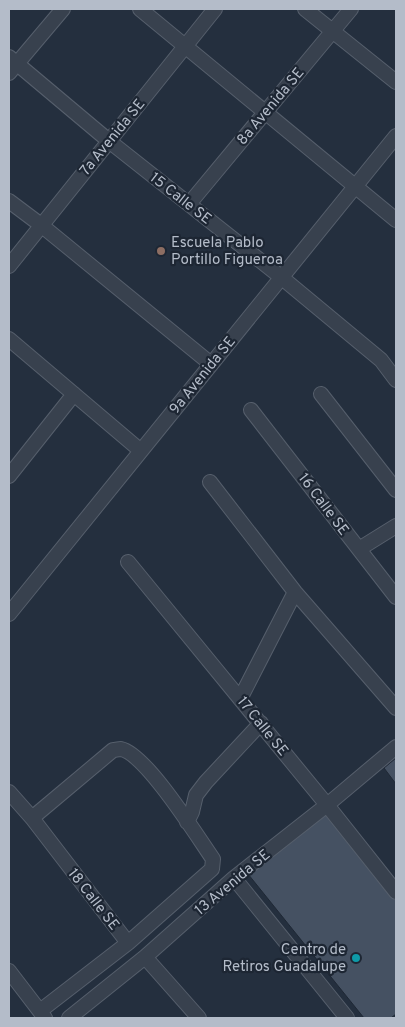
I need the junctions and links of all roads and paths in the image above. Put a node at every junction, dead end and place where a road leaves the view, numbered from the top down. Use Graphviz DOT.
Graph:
graph roads {
  1 [pos="63,9"];
  2 [pos="140,9"];
  3 [pos="215,9"];
  4 [pos="305,9"];
  5 [pos="352,9"];
  6 [pos="333,31"];
  7 [pos="185,46"];
  8 [pos="11,64"];
  9 [pos="396,82"];
  10 [pos="265,112"];
  11 [pos="396,136"];
  12 [pos="109,141"];
  13 [pos="355,186"];
  14 [pos="9,201"];
  15 [pos="189,204"];
  16 [pos="396,220"];
  17 [pos="42,225"];
  18 [pos="9,266"];
  19 [pos="281,277"];
  20 [pos="9,339"];
  21 [pos="211,364"];
  22 [pos="396,380"];
  23 [pos="74,394"];
  24 [pos="321,394"];
  25 [pos="251,410"];
  26 [pos="141,451"];
  27 [pos="9,476"];
  28 [pos="210,482"];
  29 [pos="396,490"];
  30 [pos="396,526"];
  31 [pos="359,549"];
  32 [pos="128,562"];
  33 [pos="295,592"];
  34 [pos="396,597"];
  35 [pos="9,614"];
  36 [pos="240,699"];
  37 [pos="396,708"];
  38 [pos="261,723"];
  39 [pos="396,747"];
  40 [pos="9,792"];
  41 [pos="327,805"];
  42 [pos="32,818"];
  43 [pos="187,822"];
  44 [pos="234,878"];
  45 [pos="396,892"];
  46 [pos="128,943"];
  47 [pos="145,957"];
  48 [pos="9,971"];
  49 [pos="42,1015"];
  50 [pos="69,1018"];
  51 [pos="199,1018"];
  52 [pos="347,1018"];
  1 -- 8 [label="street"];
  2 -- 7 [label="street"];
  3 -- 7 [label="street, 7a Avenida SE"];
  4 -- 6 [label="street"];
  5 -- 6 [label="street, 8a Avenida SE"];
  6 -- 9 [label="street"];
  6 -- 10 [label="street, 8a Avenida SE"];
  7 -- 10 [label="street"];
  7 -- 12 [label="street, 7a Avenida SE"];
  8 -- 12 [label="street, 15 Calle SE"];
  10 -- 13 [label="street"];
  10 -- 15 [label="street, 8a Avenida SE"];
  11 -- 13 [label="street, 9a Avenida SE"];
  12 -- 15 [label="street, 15 Calle SE"];
  12 -- 17 [label="street, 7a Avenida SE"];
  13 -- 16 [label="street"];
  13 -- 19 [label="street, 9a Avenida SE"];
  14 -- 17 [label="street"];
  15 -- 19 [label="street, 15 Calle SE"];
  17 -- 18 [label="street, 7a Avenida SE"];
  17 -- 21 [label="street"];
  19 -- 21 [label="street, 9a Avenida SE"];
  19 -- 22 [label="street, 15 Calle SE"];
  20 -- 23 [label="street"];
  21 -- 26 [label="street, 9a Avenida SE"];
  23 -- 26 [label="street"];
  23 -- 27 [label="street"];
  24 -- 29 [label="street"];
  25 -- 31 [label="street, 16 Calle SE"];
  26 -- 35 [label="street, 9a Avenida SE"];
  28 -- 33 [label="street"];
  30 -- 31 [label="street"];
  31 -- 34 [label="street, 16 Calle SE"];
  32 -- 36 [label="street, 17 Calle SE"];
  33 -- 36 [label="street"];
  33 -- 37 [label="street"];
  36 -- 38 [label="street, 17 Calle SE"];
  38 -- 41 [label="street, 17 Calle SE"];
  38 -- 43 [label="street"];
  39 -- 41 [label="street, 13 Avenida SE"];
  40 -- 42 [label="street, 18 Calle SE"];
  41 -- 44 [label="street, 13 Avenida SE"];
  41 -- 45 [label="street, 17 Calle SE"];
  42 -- 43 [label="street"];
  42 -- 46 [label="street, 18 Calle SE"];
  43 -- 46 [label="street"];
  44 -- 47 [label="street, 13 Avenida SE"];
  44 -- 52 [label="street"];
  46 -- 49 [label="street, 18 Calle SE"];
  47 -- 50 [label="street, 13 Avenida SE"];
  47 -- 51 [label="street"];
  48 -- 49 [label="street"];
}
